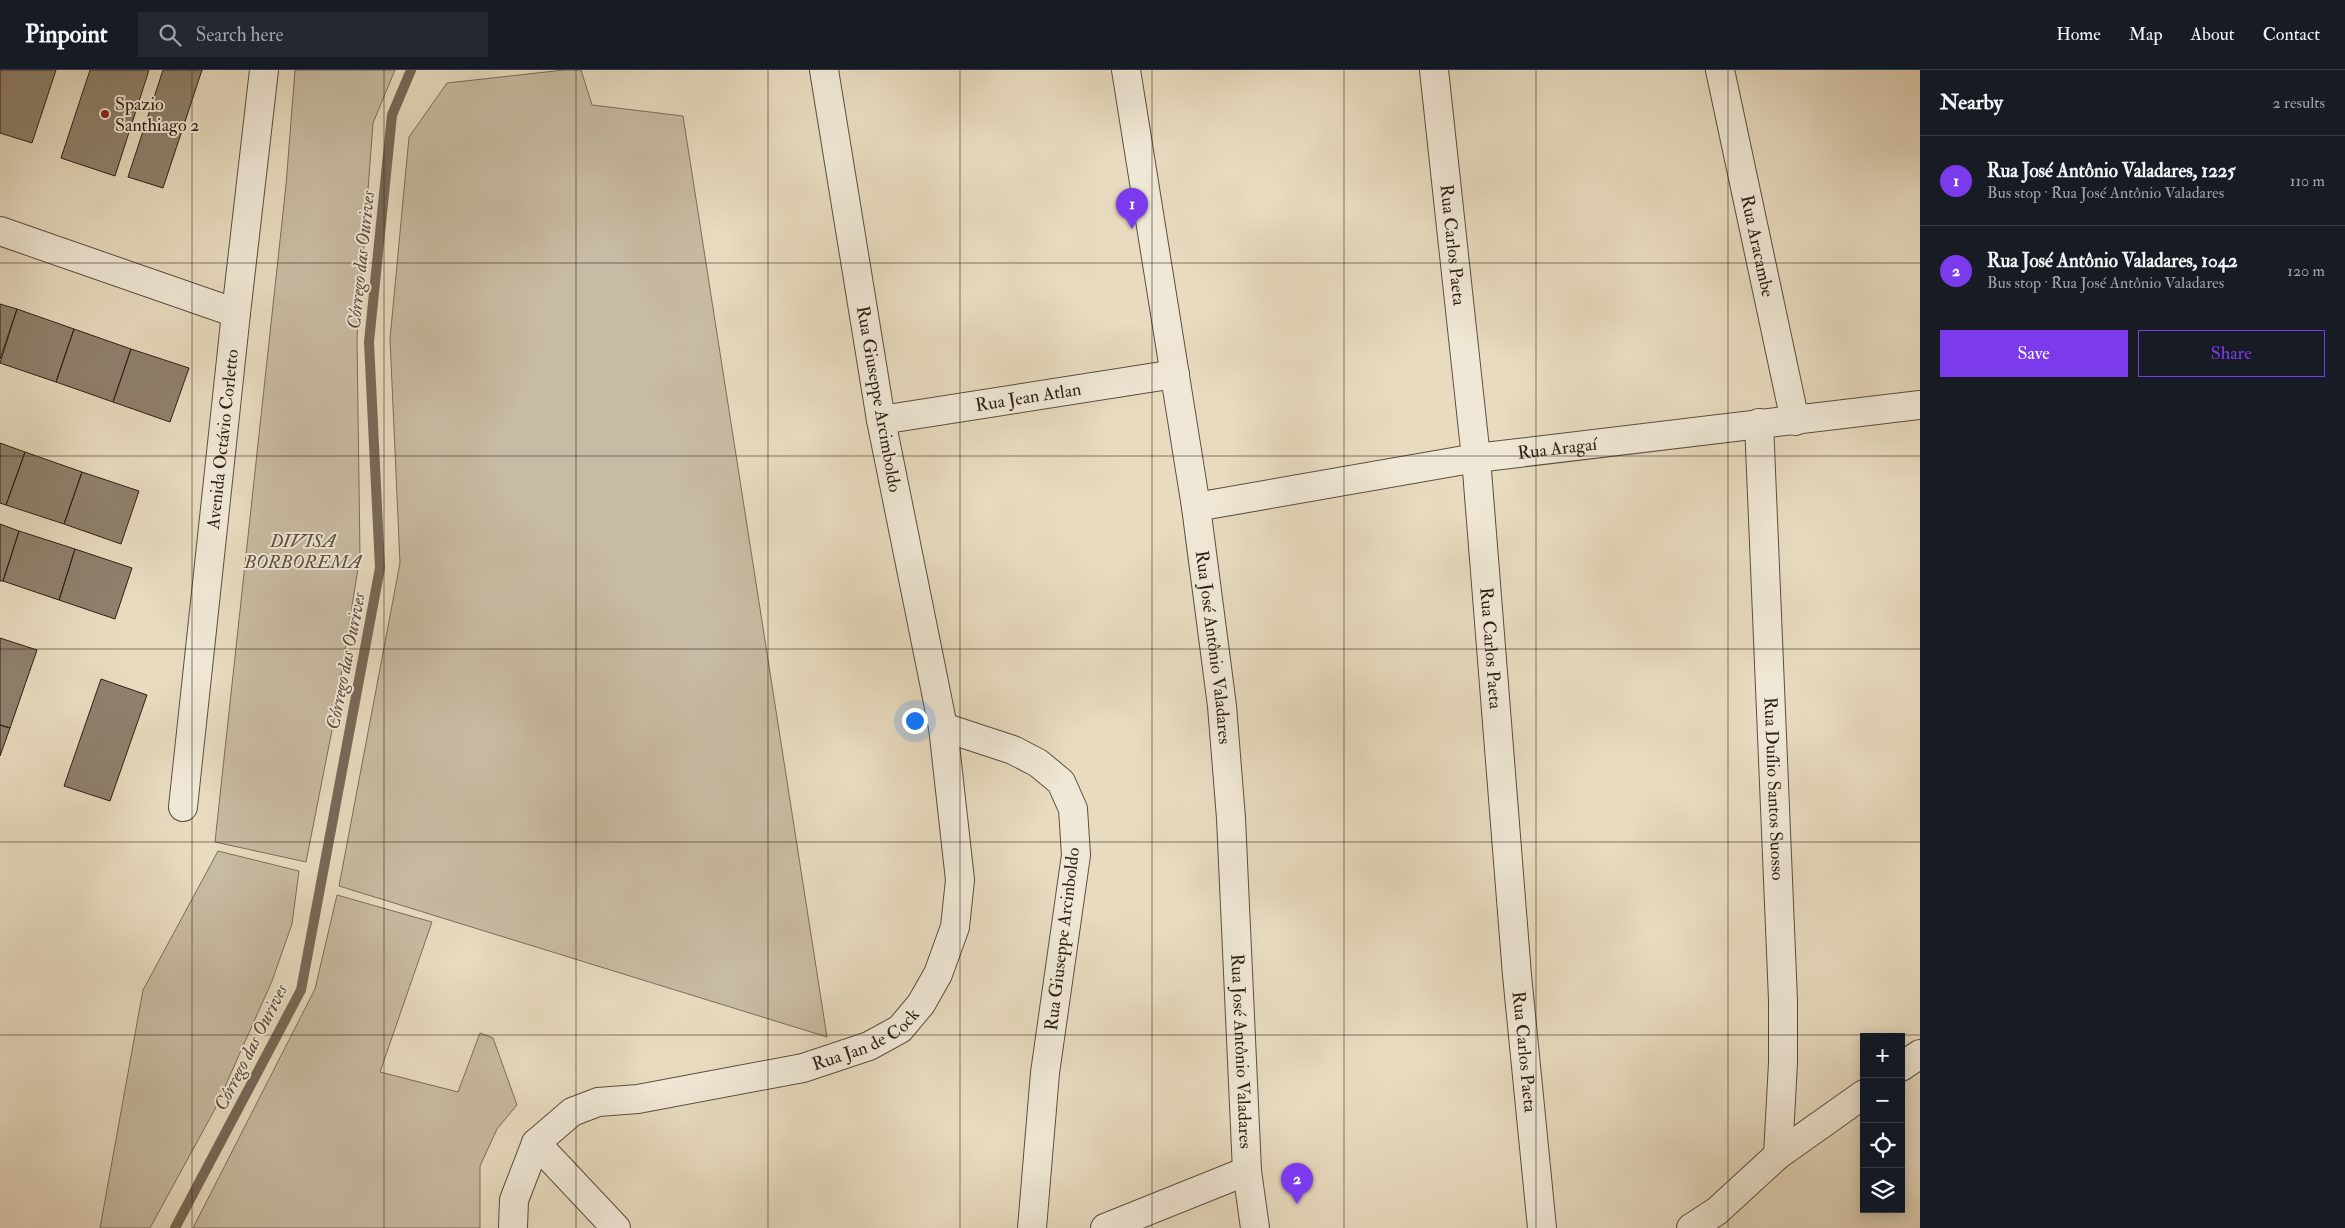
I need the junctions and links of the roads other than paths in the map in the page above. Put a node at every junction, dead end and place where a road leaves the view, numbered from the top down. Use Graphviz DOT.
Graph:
graph roads {
  1 [pos="264,70"];
  2 [pos="824,70"];
  3 [pos="1126,70"];
  4 [pos="1434,70"];
  5 [pos="1720,70"];
  6 [pos="0,231"];
  7 [pos="236,313"];
  8 [pos="1175,374"];
  9 [pos="1920,405"];
  10 [pos="881,420"];
  11 [pos="1795,421"];
  12 [pos="1760,424"];
  13 [pos="1476,458"];
  14 [pos="1196,507"];
  15 [pos="944,727"];
  16 [pos="183,807"];
  17 [pos="1920,1054"];
  18 [pos="1905,1064"];
  19 [pos="1860,1097"];
  20 [pos="536,1143"];
  21 [pos="1778,1155"];
  22 [pos="1247,1171"];
  23 [pos="513,1228"];
  24 [pos="616,1228"];
  25 [pos="1032,1228"];
  26 [pos="1105,1228"];
  27 [pos="1255,1228"];
  28 [pos="1542,1228"];
  29 [pos="1691,1228"];
  1 -- 7 [label="street, Avenida Octávio Corletto"];
  2 -- 10 [label="street, Rua Giuseppe Arcimboldo"];
  3 -- 8 [label="street, Rua José Antônio Valadares"];
  4 -- 13 [label="street, Rua Carlos Paeta"];
  5 -- 11 [label="street, Rua Aracambe"];
  6 -- 7 [label="street"];
  7 -- 16 [label="street, Avenida Octávio Corletto"];
  8 -- 10 [label="street, Rua Jean Atlan"];
  8 -- 14 [label="street, Rua José Antônio Valadares"];
  9 -- 11 [label="street, Rua Aragaí"];
  10 -- 15 [label="street, Rua Giuseppe Arcimboldo"];
  11 -- 12 [label="street, Rua Aragaí"];
  12 -- 13 [label="street, Rua Aragaí"];
  12 -- 21 [label="street, Rua Duílio Santos Suosso"];
  13 -- 14 [label="street, Rua Aragaí"];
  13 -- 28 [label="street, Rua Carlos Paeta"];
  14 -- 22 [label="street, Rua José Antônio Valadares"];
  15 -- 20 [label="street, Rua Jan de Cock"];
  15 -- 25 [label="street, Rua Giuseppe Arcinboldo"];
  17 -- 18 [label="street"];
  19 -- 21 [label="street"];
  20 -- 23 [label="street"];
  20 -- 24 [label="street"];
  21 -- 29 [label="street"];
  22 -- 26 [label="street"];
  22 -- 27 [label="street, Rua José Antônio Valadares"];
}
